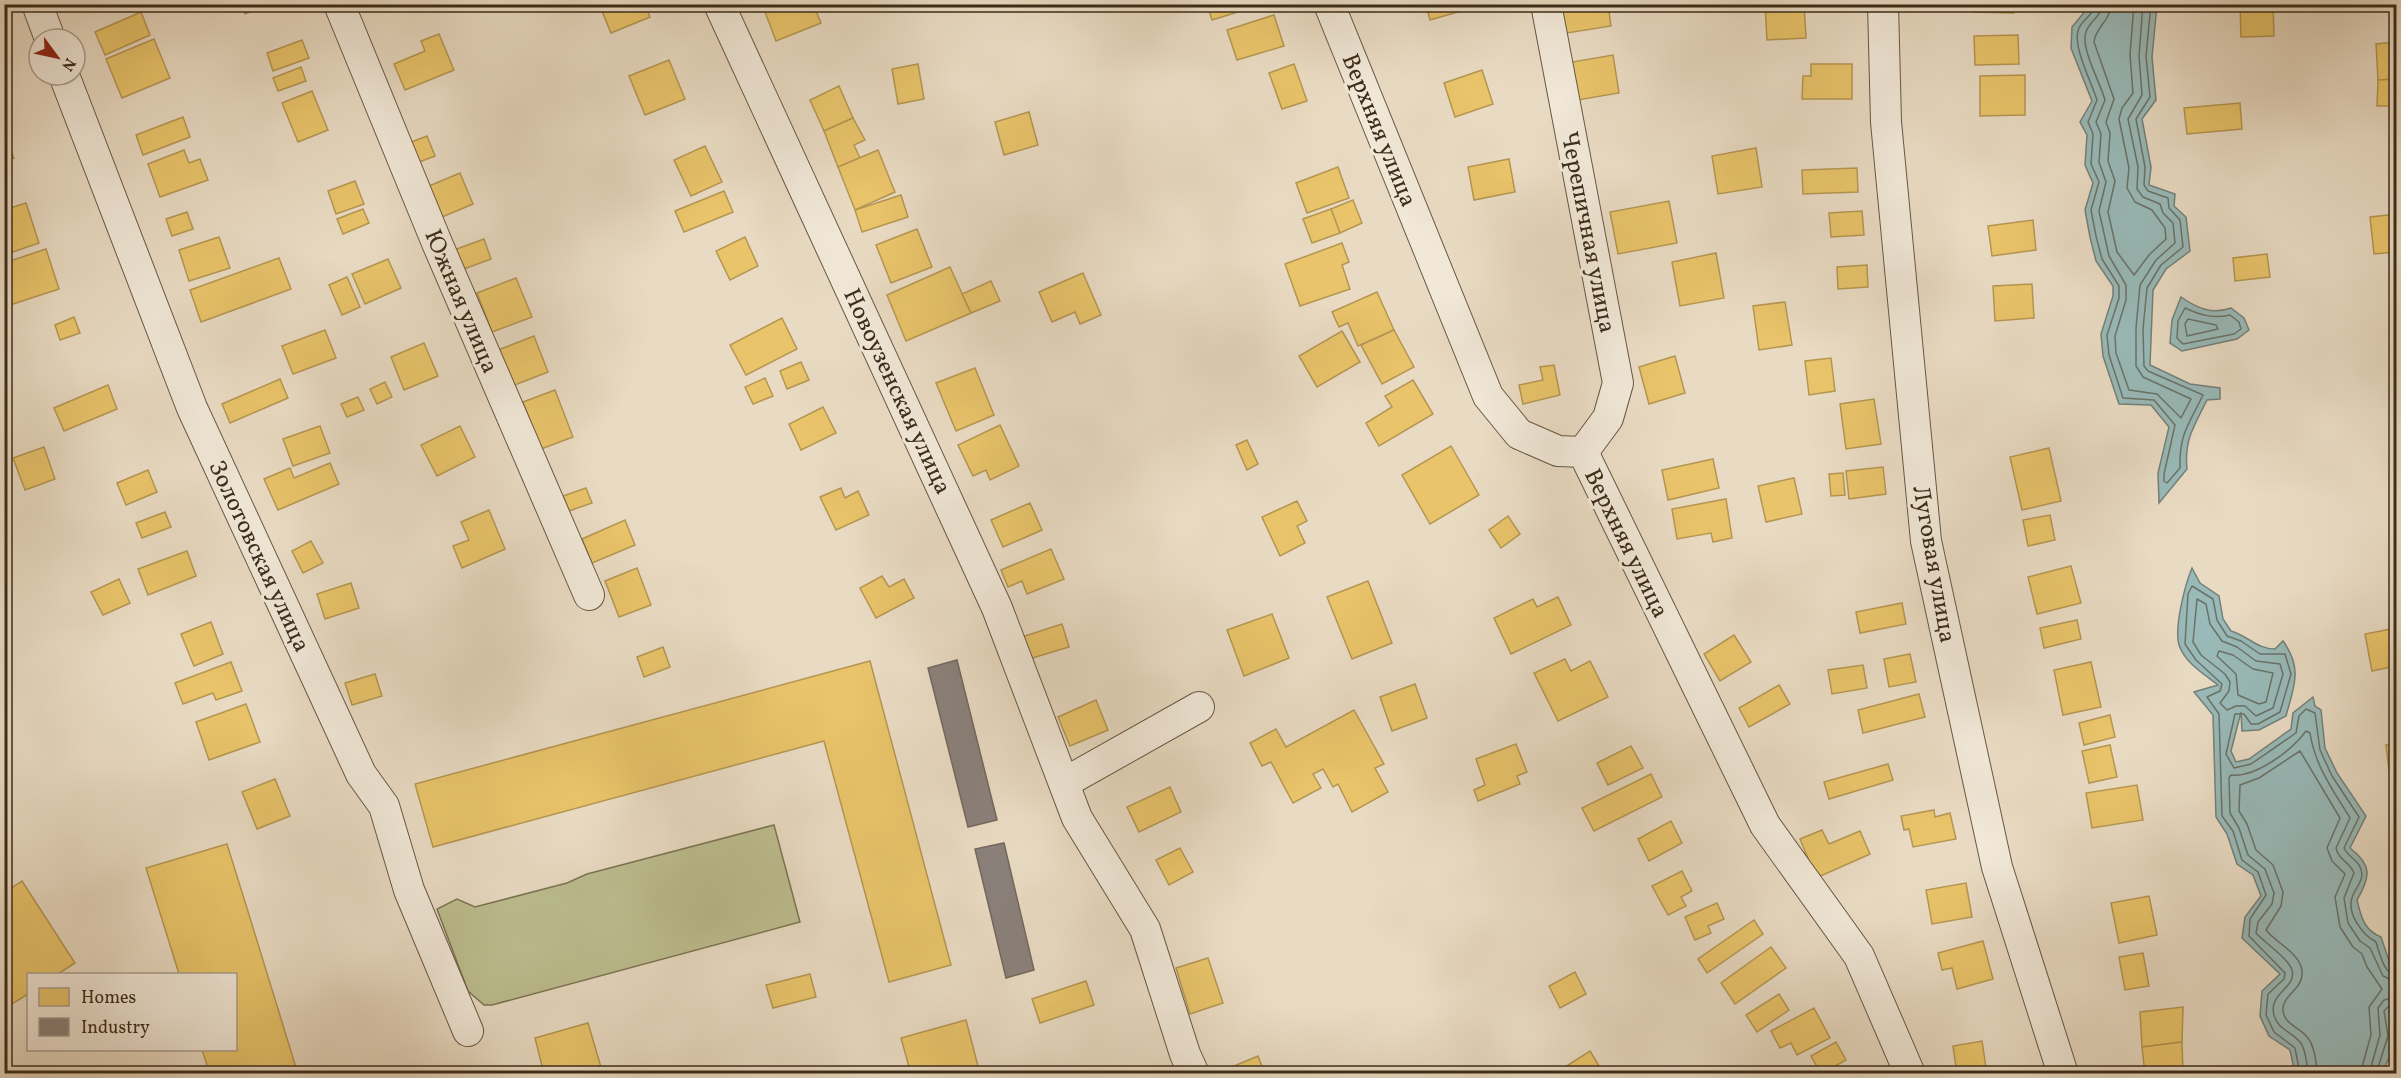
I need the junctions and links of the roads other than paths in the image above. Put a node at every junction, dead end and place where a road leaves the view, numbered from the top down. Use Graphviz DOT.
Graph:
graph roads {
  1 [pos="37,4"];
  2 [pos="339,4"];
  3 [pos="719,4"];
  4 [pos="1329,4"];
  5 [pos="1546,4"];
  6 [pos="1883,4"];
  7 [pos="46,27"];
  8 [pos="69,87"];
  9 [pos="1583,452"];
  10 [pos="589,595"];
  11 [pos="1199,707"];
  12 [pos="1064,783"];
  13 [pos="468,1031"];
  14 [pos="1194,1074"];
  15 [pos="1910,1074"];
  16 [pos="2063,1074"];
  1 -- 7 [label="street"];
  2 -- 10 [label="street, Южная улица"];
  3 -- 12 [label="street, Новоузенская улица"];
  4 -- 9 [label="street, Верхняя улица"];
  5 -- 9 [label="street, Черепичная улица"];
  6 -- 16 [label="street, Луговая улица"];
  8 -- 13 [label="street, Золотовская улица"];
  9 -- 15 [label="street, Верхняя улица"];
  11 -- 12 [label="street"];
  12 -- 14 [label="street, Новоузенская улица"];
}
